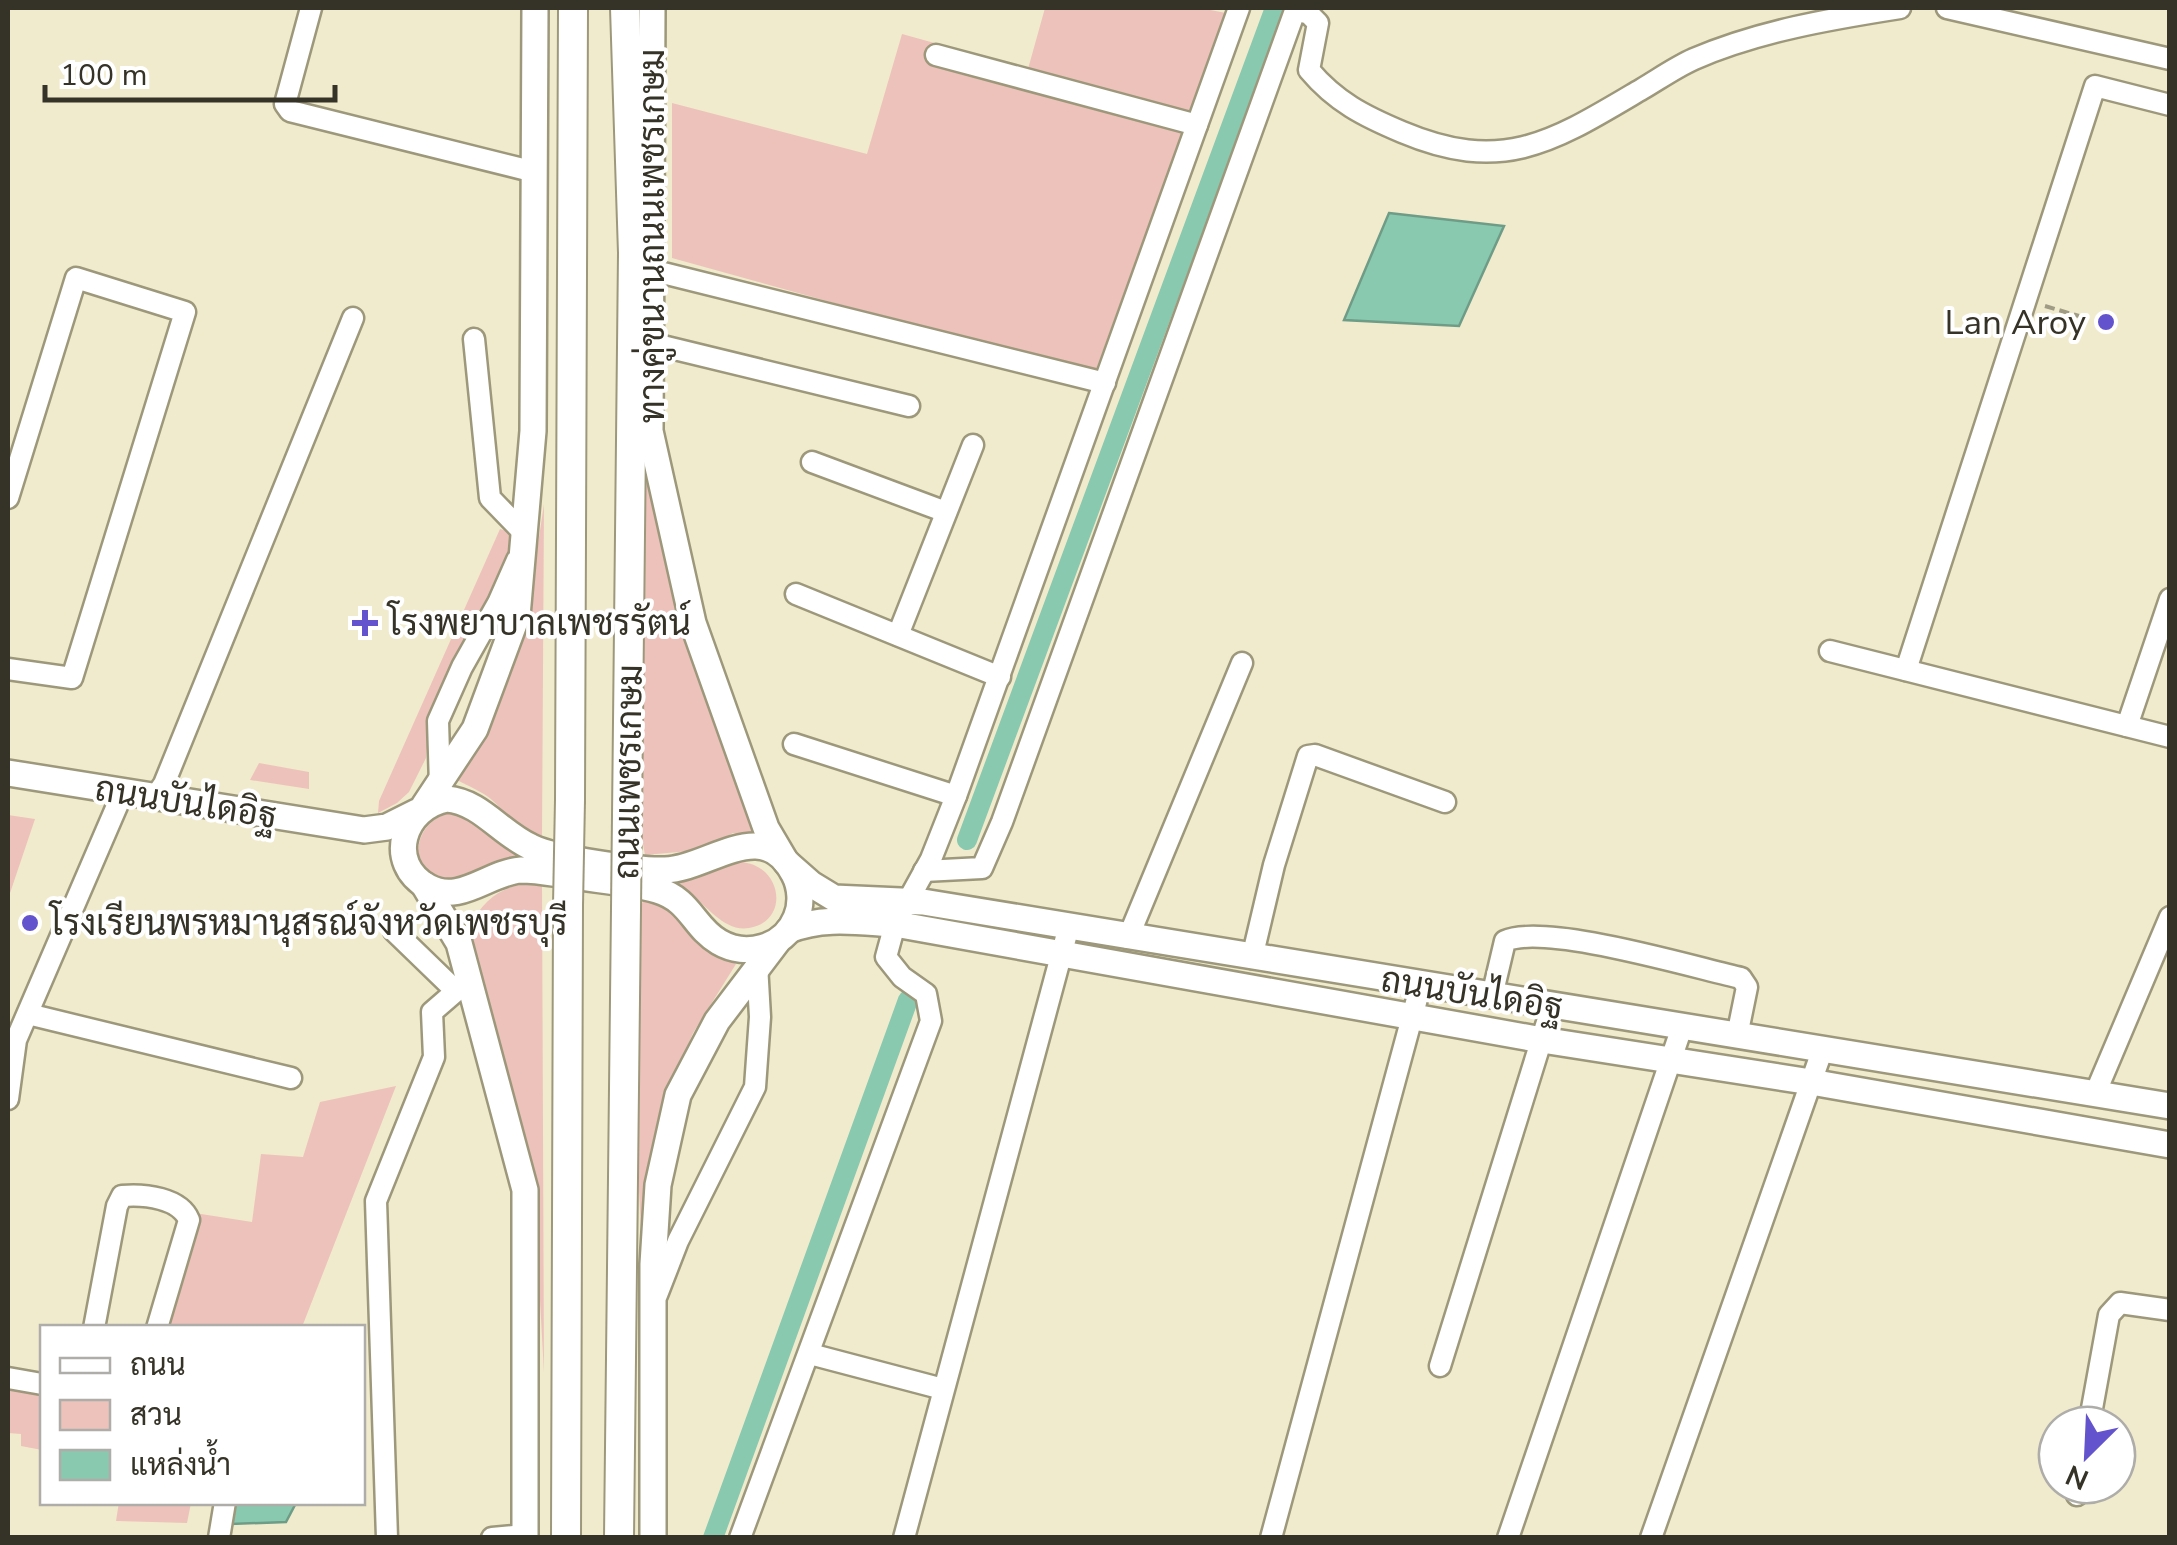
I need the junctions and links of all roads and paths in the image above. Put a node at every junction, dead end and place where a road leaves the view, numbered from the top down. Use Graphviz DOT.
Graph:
graph roads {
  1 [pos="311,8"];
  2 [pos="535,8"];
  3 [pos="572,8"];
  4 [pos="625,8"];
  5 [pos="652,8"];
  6 [pos="1239,8"];
  7 [pos="1900,8"];
  8 [pos="1947,8"];
  9 [pos="1296,9"];
  10 [pos="936,56"];
  11 [pos="2170,59"];
  12 [pos="2170,105"];
  13 [pos="1197,126"];
  14 [pos="536,172"];
  15 [pos="651,270"];
  16 [pos="2026,301"];
  17 [pos="2079,316"];
  18 [pos="353,318"];
  19 [pos="474,339"];
  20 [pos="650,342"];
  21 [pos="1105,383"];
  22 [pos="909,406"];
  23 [pos="972,445"];
  24 [pos="812,462"];
  25 [pos="8,498"];
  26 [pos="946,512"];
  27 [pos="524,539"];
  28 [pos="796,594"];
  29 [pos="2170,599"];
  30 [pos="898,635"];
  31 [pos="1830,651"];
  32 [pos="1242,663"];
  33 [pos="1906,670"];
  34 [pos="9,673"];
  35 [pos="1000,677"];
  36 [pos="2128,726"];
  37 [pos="2170,737"];
  38 [pos="794,744"];
  39 [pos="8,773"];
  40 [pos="440,785"];
  41 [pos="123,792"];
  42 [pos="956,796"];
  43 [pos="155,797"];
  44 [pos="1444,802"];
  45 [pos="420,809"];
  46 [pos="364,830"];
  47 [pos="786,862"];
  48 [pos="406,865"];
  49 [pos="924,871"];
  50 [pos="424,886"];
  51 [pos="901,913"];
  52 [pos="2170,917"];
  53 [pos="1069,926"];
  54 [pos="394,931"];
  55 [pos="785,934"];
  56 [pos="1128,938"];
  57 [pos="1061,953"];
  58 [pos="1252,958"];
  59 [pos="757,964"];
  60 [pos="1422,984"];
  61 [pos="462,986"];
  62 [pos="1492,996"];
  63 [pos="1552,1006"];
  64 [pos="28,1014"];
  65 [pos="1413,1016"];
  66 [pos="1682,1028"];
  67 [pos="1736,1036"];
  68 [pos="1542,1040"];
  69 [pos="1822,1051"];
  70 [pos="10,1057"];
  71 [pos="1671,1062"];
  72 [pos="291,1078"];
  73 [pos="1811,1082"];
  74 [pos="2094,1094"];
  75 [pos="8,1098"];
  76 [pos="2170,1106"];
  77 [pos="2170,1145"];
  78 [pos="653,1305"];
  79 [pos="2170,1310"];
  80 [pos="95,1325"];
  81 [pos="158,1325"];
  82 [pos="810,1354"];
  83 [pos="372,1362"];
  84 [pos="1440,1366"];
  85 [pos="8,1378"];
  86 [pos="40,1384"];
  87 [pos="943,1390"];
  88 [pos="2093,1405"];
  89 [pos="224,1505"];
  90 [pos="525,1536"];
  91 [pos="218,1538"];
  92 [pos="387,1538"];
  93 [pos="492,1538"];
  94 [pos="566,1538"];
  95 [pos="619,1538"];
  96 [pos="653,1538"];
  97 [pos="740,1538"];
  98 [pos="904,1538"];
  99 [pos="1271,1538"];
  100 [pos="1508,1538"];
  101 [pos="1651,1538"];
  1 -- 14 [label="street"];
  2 -- 14 [label="main road"];
  3 -- 94 [label="highway, ถนนเพชรเกษม, bridge"];
  4 -- 95 [label="highway, ถนนเพชรเกษม, bridge"];
  5 -- 15 [label="main road, ทางคู่ขนานถนนเพชรเกษม"];
  6 -- 13 [label="street"];
  7 -- 9 [label="street"];
  8 -- 11 [label="street"];
  9 -- 49 [label="street"];
  10 -- 13 [label="street"];
  12 -- 16 [label="street"];
  13 -- 21 [label="street"];
  14 -- 27 [label="main road"];
  15 -- 20 [label="main road, ทางคู่ขนานถนนเพชรเกษม"];
  15 -- 21 [label="street"];
  16 -- 17 [label="path"];
  16 -- 33 [label="street"];
  18 -- 43 [label="street"];
  19 -- 27 [label="street"];
  20 -- 22 [label="street"];
  20 -- 47 [label="main road, ทางคู่ขนานถนนเพชรเกษม"];
  21 -- 35 [label="street"];
  23 -- 26 [label="street"];
  24 -- 26 [label="street"];
  25 -- 34 [label="street"];
  26 -- 30 [label="street"];
  27 -- 40 [label="main road"];
  27 -- 40 [label="street"];
  28 -- 30 [label="street"];
  29 -- 36 [label="street"];
  30 -- 35 [label="street"];
  31 -- 33 [label="street"];
  32 -- 56 [label="street"];
  33 -- 36 [label="street"];
  35 -- 42 [label="street"];
  36 -- 37 [label="street"];
  38 -- 42 [label="street"];
  39 -- 41 [label="main road, ถนนบันไดอิฐ"];
  40 -- 45 [label="main road"];
  41 -- 43 [label="main road, ถนนบันไดอิฐ"];
  41 -- 64 [label="street"];
  42 -- 49 [label="street"];
  43 -- 46 [label="main road, ถนนบันไดอิฐ"];
  44 -- 58 [label="street"];
  45 -- 46 [label="main road, ถนนบันไดอิฐ"];
  45 -- 47 [label="main road"];
  45 -- 48 [label="main road"];
  46 -- 48 [label="main road, ถนนบันไดอิฐ"];
  47 -- 51 [label="main road, ถนนบันไดอิฐ"];
  47 -- 55 [label="main road"];
  48 -- 50 [label="main road, ถนนบันไดอิฐ"];
  49 -- 51 [label="street"];
  50 -- 55 [label="main road, ถนนบันไดอิฐ"];
  50 -- 61 [label="main road"];
  51 -- 53 [label="main road, ถนนบันไดอิฐ"];
  51 -- 55 [label="main road, ถนนบันไดอิฐ"];
  51 -- 57 [label="main road, ถนนบันไดอิฐ"];
  51 -- 82 [label="street"];
  52 -- 74 [label="street"];
  53 -- 56 [label="main road, ถนนบันไดอิฐ"];
  53 -- 57 [label="street"];
  54 -- 61 [label="street"];
  55 -- 59 [label="main road"];
  56 -- 58 [label="main road, ถนนบันไดอิฐ"];
  57 -- 65 [label="main road, ถนนบันไดอิฐ"];
  57 -- 87 [label="street"];
  58 -- 60 [label="main road, ถนนบันไดอิฐ"];
  59 -- 78 [label="street"];
  59 -- 78 [label="main road"];
  60 -- 62 [label="main road, ถนนบันไดอิฐ"];
  60 -- 65 [label="street"];
  61 -- 83 [label="street"];
  61 -- 90 [label="main road"];
  62 -- 63 [label="main road, ถนนบันไดอิฐ"];
  62 -- 67 [label="street"];
  63 -- 66 [label="main road, ถนนบันไดอิฐ"];
  63 -- 68 [label="street"];
  64 -- 70 [label="street"];
  64 -- 72 [label="street"];
  65 -- 68 [label="main road, ถนนบันไดอิฐ"];
  65 -- 99 [label="street"];
  66 -- 67 [label="main road, ถนนบันไดอิฐ"];
  66 -- 71 [label="street"];
  67 -- 69 [label="main road, ถนนบันไดอิฐ"];
  68 -- 71 [label="main road, ถนนบันไดอิฐ"];
  68 -- 84 [label="street"];
  69 -- 73 [label="street"];
  69 -- 74 [label="main road, ถนนบันไดอิฐ"];
  70 -- 75 [label="street"];
  71 -- 73 [label="main road, ถนนบันไดอิฐ"];
  71 -- 100 [label="street"];
  73 -- 77 [label="main road, ถนนบันไดอิฐ"];
  73 -- 101 [label="street"];
  74 -- 76 [label="main road, ถนนบันไดอิฐ"];
  78 -- 96 [label="main road"];
  79 -- 88 [label="street"];
  80 -- 81 [label="street"];
  82 -- 87 [label="street"];
  82 -- 97 [label="street"];
  83 -- 92 [label="street"];
  85 -- 86 [label="street"];
  87 -- 98 [label="street"];
  89 -- 91 [label="street"];
  90 -- 93 [label="street"];
}
